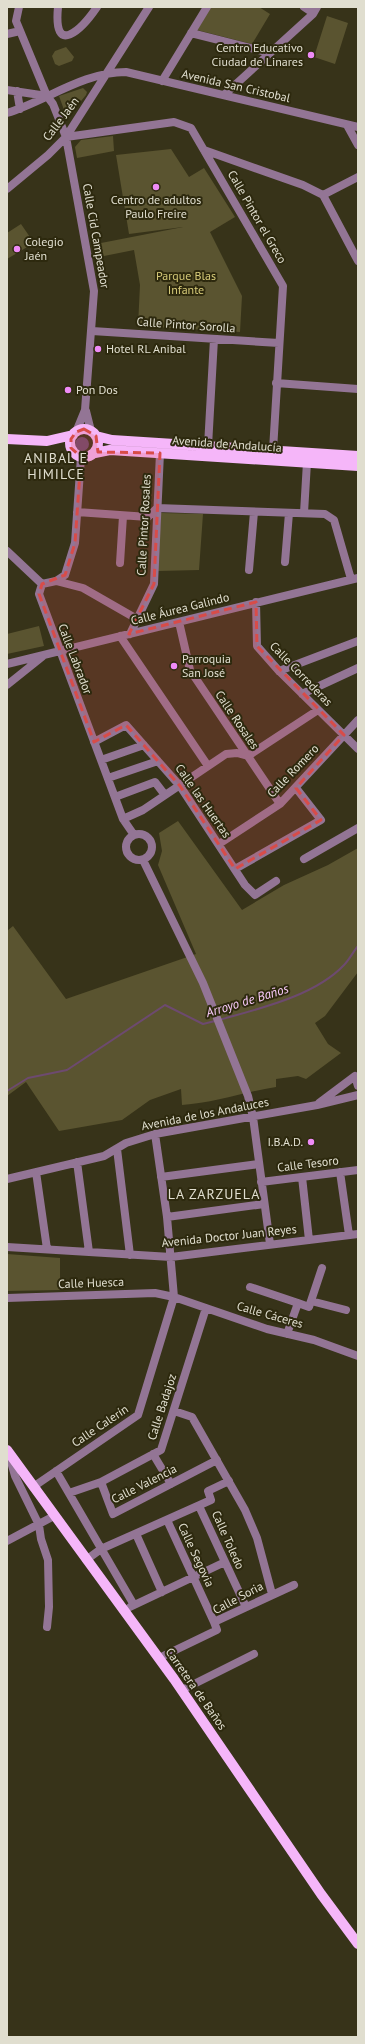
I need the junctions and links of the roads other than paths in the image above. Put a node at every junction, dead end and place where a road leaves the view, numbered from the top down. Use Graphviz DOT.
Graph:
graph roads {
  1 [pos="19,7"];
  2 [pos="58,7"];
  3 [pos="97,7"];
  4 [pos="149,7"];
  5 [pos="207,7"];
  6 [pos="304,7"];
  7 [pos="315,10"];
  8 [pos="20,31"];
  9 [pos="192,32"];
  10 [pos="7,34"];
  11 [pos="270,53"];
  12 [pos="109,72"];
  13 [pos="162,81"];
  14 [pos="83,82"];
  15 [pos="7,90"];
  16 [pos="16,91"];
  17 [pos="224,95"];
  18 [pos="46,96"];
  19 [pos="91,98"];
  20 [pos="20,109"];
  21 [pos="7,113"];
  22 [pos="347,125"];
  23 [pos="358,127"];
  24 [pos="66,137"];
  25 [pos="358,145"];
  26 [pos="204,150"];
  27 [pos="358,177"];
  28 [pos="7,189"];
  29 [pos="323,195"];
  30 [pos="358,261"];
  31 [pos="92,331"];
  32 [pos="214,339"];
  33 [pos="279,343"];
  34 [pos="276,383"];
  35 [pos="358,389"];
  36 [pos="85,410"];
  37 [pos="74,434"];
  38 [pos="93,434"];
  39 [pos="7,439"];
  40 [pos="46,441"];
  41 [pos="208,446"];
  42 [pos="273,450"];
  43 [pos="95,453"];
  44 [pos="160,453"];
  45 [pos="77,454"];
  46 [pos="358,456"];
  47 [pos="307,462"];
  48 [pos="358,466"];
  49 [pos="157,508"];
  50 [pos="77,512"];
  51 [pos="254,512"];
  52 [pos="289,513"];
  53 [pos="304,513"];
  54 [pos="123,516"];
  55 [pos="7,551"];
  56 [pos="285,562"];
  57 [pos="120,563"];
  58 [pos="249,570"];
  59 [pos="354,579"];
  60 [pos="56,581"];
  61 [pos="42,584"];
  62 [pos="256,602"];
  63 [pos="137,619"];
  64 [pos="179,622"];
  65 [pos="130,634"];
  66 [pos="120,636"];
  67 [pos="358,641"];
  68 [pos="59,651"];
  69 [pos="46,654"];
  70 [pos="7,664"];
  71 [pos="358,668"];
  72 [pos="279,671"];
  73 [pos="7,675"];
  74 [pos="8,684"];
  75 [pos="302,694"];
  76 [pos="318,710"];
  77 [pos="358,720"];
  78 [pos="344,735"];
  79 [pos="94,742"];
  80 [pos="144,745"];
  81 [pos="358,749"];
  82 [pos="248,756"];
  83 [pos="101,760"];
  84 [pos="158,761"];
  85 [pos="208,766"];
  86 [pos="108,778"];
  87 [pos="180,786"];
  88 [pos="296,788"];
  89 [pos="165,795"];
  90 [pos="115,797"];
  91 [pos="280,804"];
  92 [pos="124,819"];
  93 [pos="358,828"];
  94 [pos="134,835"];
  95 [pos="219,844"];
  96 [pos="304,859"];
  97 [pos="143,860"];
  98 [pos="235,869"];
  99 [pos="276,881"];
  100 [pos="356,1074"];
  101 [pos="358,1086"];
  102 [pos="358,1095"];
  103 [pos="317,1105"];
  104 [pos="252,1117"];
  105 [pos="155,1134"];
  106 [pos="117,1148"];
  107 [pos="77,1162"];
  108 [pos="259,1164"];
  109 [pos="358,1170"];
  110 [pos="36,1172"];
  111 [pos="340,1172"];
  112 [pos="161,1177"];
  113 [pos="302,1177"];
  114 [pos="7,1179"];
  115 [pos="261,1182"];
  116 [pos="264,1204"];
  117 [pos="167,1217"];
  118 [pos="358,1234"];
  119 [pos="349,1235"];
  120 [pos="309,1240"];
  121 [pos="270,1244"];
  122 [pos="7,1247"];
  123 [pos="46,1249"];
  124 [pos="89,1252"];
  125 [pos="130,1254"];
  126 [pos="171,1257"];
  127 [pos="322,1268"];
  128 [pos="250,1287"];
  129 [pos="174,1297"];
  130 [pos="7,1298"];
  131 [pos="311,1301"];
  132 [pos="298,1303"];
  133 [pos="206,1308"];
  134 [pos="346,1310"];
  135 [pos="288,1334"];
  136 [pos="358,1356"];
  137 [pos="174,1411"];
  138 [pos="8,1452"];
  139 [pos="153,1454"];
  140 [pos="217,1460"];
  141 [pos="56,1471"];
  142 [pos="229,1481"];
  143 [pos="101,1482"];
  144 [pos="171,1484"];
  145 [pos="32,1487"];
  146 [pos="69,1493"];
  147 [pos="199,1506"];
  148 [pos="54,1516"];
  149 [pos="167,1520"];
  150 [pos="39,1525"];
  151 [pos="136,1534"];
  152 [pos="7,1541"];
  153 [pos="101,1549"];
  154 [pos="86,1560"];
  155 [pos="225,1562"];
  156 [pos="193,1577"];
  157 [pos="294,1585"];
  158 [pos="162,1592"];
  159 [pos="272,1594"];
  160 [pos="134,1605"];
  161 [pos="246,1607"];
  162 [pos="123,1610"];
  163 [pos="214,1622"];
  164 [pos="47,1627"];
  165 [pos="254,1654"];
  166 [pos="159,1658"];
  167 [pos="182,1690"];
  168 [pos="358,1944"];
  1 -- 8 [label="street, Calle Cid Campeador"];
  2 -- 3 [label="street"];
  4 -- 12 [label="street, Calle Jaén"];
  5 -- 9 [label="street"];
  6 -- 7 [label="street"];
  7 -- 11 [label="street"];
  8 -- 10 [label="street"];
  8 -- 18 [label="street, Calle Cid Campeador"];
  9 -- 11 [label="street"];
  9 -- 13 [label="street"];
  11 -- 17 [label="street"];
  12 -- 13 [label="street, Avenida San Cristobal"];
  12 -- 14 [label="street"];
  12 -- 19 [label="street, Calle Jaén"];
  13 -- 17 [label="street, Avenida San Cristobal"];
  14 -- 18 [label="street"];
  14 -- 19 [label="street"];
  15 -- 16 [label="street"];
  16 -- 18 [label="street"];
  16 -- 20 [label="street"];
  17 -- 22 [label="street, Avenida San Cristobal"];
  18 -- 20 [label="street"];
  18 -- 24 [label="street, Calle Cid Campeador"];
  19 -- 24 [label="street, Calle Jaén"];
  20 -- 21 [label="street"];
  22 -- 23 [label="street, Avenida San Cristobal"];
  22 -- 25 [label="street"];
  24 -- 26 [label="street, Calle Pintor el Greco"];
  24 -- 28 [label="street, Calle Jaén"];
  24 -- 31 [label="street, Calle Cid Campeador"];
  26 -- 29 [label="street"];
  26 -- 33 [label="street, Calle Pintor el Greco"];
  27 -- 29 [label="street"];
  29 -- 30 [label="street"];
  31 -- 32 [label="street, Calle Pintor Sorolla"];
  31 -- 36 [label="street, Calle Cid Campeador"];
  32 -- 33 [label="street, Calle Pintor Sorolla"];
  32 -- 41 [label="street"];
  33 -- 34 [label="street, Calle Pintor el Greco"];
  34 -- 35 [label="street"];
  34 -- 42 [label="street, Calle Pintor el Greco"];
  36 -- 37 [label="street, Calle Cid Campeador"];
  36 -- 38 [label="street, Calle Cid Campeador"];
  37 -- 38 [label="main road"];
  37 -- 40 [label="main road"];
  37 -- 45 [label="main road"];
  38 -- 41 [label="main road, Avenida de Andalucía"];
  38 -- 43 [label="main road"];
  39 -- 40 [label="main road"];
  40 -- 45 [label="main road"];
  41 -- 42 [label="main road, Avenida de Andalucía"];
  42 -- 46 [label="main road, Avenida de Andalucía"];
  43 -- 44 [label="main road, Avenida de Andalucía"];
  43 -- 45 [label="main road"];
  44 -- 47 [label="main road, Avenida de Andalucía"];
  44 -- 49 [label="street, Calle Pintor Rosales"];
  45 -- 50 [label="street"];
  47 -- 48 [label="main road, Avenida de Andalucía"];
  47 -- 53 [label="street"];
  49 -- 51 [label="street"];
  49 -- 54 [label="street"];
  49 -- 63 [label="street, Calle Pintor Rosales"];
  50 -- 54 [label="street"];
  50 -- 60 [label="street"];
  51 -- 52 [label="street"];
  51 -- 58 [label="street"];
  52 -- 53 [label="street"];
  52 -- 56 [label="street"];
  53 -- 59 [label="street"];
  54 -- 57 [label="street"];
  55 -- 61 [label="street"];
  59 -- 62 [label="street, Calle Áurea Galindo"];
  60 -- 61 [label="street"];
  60 -- 63 [label="street"];
  61 -- 68 [label="street, Calle Labrador"];
  62 -- 64 [label="street, Calle Áurea Galindo"];
  62 -- 72 [label="street, Calle Correderas"];
  63 -- 65 [label="street, Calle Pintor Rosales"];
  64 -- 65 [label="street, Calle Áurea Galindo"];
  64 -- 82 [label="street, Calle Rosales"];
  65 -- 66 [label="street, Calle Áurea Galindo"];
  66 -- 68 [label="street, Calle Áurea Galindo"];
  66 -- 85 [label="street"];
  67 -- 72 [label="street"];
  68 -- 69 [label="street, Calle Áurea Galindo"];
  68 -- 79 [label="street, Calle Labrador"];
  69 -- 70 [label="street, Calle Áurea Galindo"];
  69 -- 74 [label="street"];
  71 -- 75 [label="street"];
  72 -- 75 [label="street, Calle Correderas"];
  73 -- 74 [label="street"];
  75 -- 76 [label="street, Calle Correderas"];
  76 -- 78 [label="street, Calle Correderas"];
  76 -- 82 [label="street"];
  77 -- 78 [label="street, Calle Romero"];
  78 -- 81 [label="street, Calle Correderas"];
  78 -- 88 [label="street, Calle Romero"];
  79 -- 80 [label="street, Calle las Huertas"];
  79 -- 83 [label="street, Calle Labrador"];
  80 -- 83 [label="street"];
  80 -- 84 [label="street, Calle las Huertas"];
  82 -- 85 [label="street"];
  82 -- 91 [label="street, Calle Rosales"];
  83 -- 86 [label="street, Calle Labrador"];
  84 -- 86 [label="street"];
  84 -- 87 [label="street, Calle las Huertas"];
  85 -- 87 [label="street"];
  86 -- 90 [label="street, Calle Labrador"];
  87 -- 89 [label="street"];
  87 -- 95 [label="street, Calle las Huertas"];
  88 -- 91 [label="street, Calle Romero"];
  88 -- 98 [label="street"];
  89 -- 90 [label="street"];
  89 -- 92 [label="street"];
  90 -- 92 [label="street, Calle Labrador"];
  91 -- 95 [label="street, Calle Romero"];
  92 -- 94 [label="street, Calle Labrador"];
  93 -- 96 [label="street"];
  94 -- 97 [label="street"];
  94 -- 97 [label="street"];
  95 -- 98 [label="street, Calle las Huertas"];
  97 -- 104 [label="street"];
  98 -- 99 [label="street, Calle las Huertas"];
  100 -- 101 [label="street"];
  100 -- 103 [label="street"];
  102 -- 103 [label="street, Avenida de los Andaluces"];
  103 -- 104 [label="street, Avenida de los Andaluces"];
  104 -- 105 [label="street, Avenida de los Andaluces"];
  104 -- 108 [label="street"];
  105 -- 106 [label="street, Avenida de los Andaluces"];
  105 -- 112 [label="street"];
  106 -- 107 [label="street, Avenida de los Andaluces"];
  106 -- 125 [label="street"];
  107 -- 110 [label="street, Avenida de los Andaluces"];
  107 -- 124 [label="street"];
  108 -- 112 [label="street"];
  108 -- 115 [label="street"];
  109 -- 111 [label="street, Calle Tesoro"];
  110 -- 114 [label="street, Avenida de los Andaluces"];
  110 -- 123 [label="street"];
  111 -- 113 [label="street, Calle Tesoro"];
  111 -- 119 [label="street"];
  112 -- 117 [label="street"];
  113 -- 115 [label="street, Calle Tesoro"];
  113 -- 120 [label="street"];
  115 -- 116 [label="street"];
  116 -- 117 [label="street"];
  116 -- 121 [label="street"];
  117 -- 126 [label="street"];
  118 -- 119 [label="street, Avenida Doctor Juan Reyes"];
  119 -- 120 [label="street, Avenida Doctor Juan Reyes"];
  120 -- 121 [label="street, Avenida Doctor Juan Reyes"];
  121 -- 126 [label="street, Avenida Doctor Juan Reyes"];
  122 -- 123 [label="street, Avenida Doctor Juan Reyes"];
  123 -- 124 [label="street, Avenida Doctor Juan Reyes"];
  124 -- 125 [label="street, Avenida Doctor Juan Reyes"];
  125 -- 126 [label="street, Avenida Doctor Juan Reyes"];
  126 -- 129 [label="street"];
  127 -- 131 [label="street"];
  128 -- 132 [label="street"];
  129 -- 130 [label="street, Calle Huesca"];
  129 -- 133 [label="street, Calle Cáceres"];
  129 -- 141 [label="street, Calle Calerín"];
  131 -- 132 [label="street"];
  131 -- 134 [label="street"];
  132 -- 135 [label="street"];
  133 -- 135 [label="street, Calle Cáceres"];
  133 -- 137 [label="street, Calle Badajoz"];
  135 -- 136 [label="street, Calle Cáceres"];
  137 -- 139 [label="street, Calle Badajoz"];
  137 -- 140 [label="street"];
  138 -- 145 [label="main road, Carretera de Baños"];
  138 -- 150 [label="street, Carretera de Baños"];
  139 -- 143 [label="street, Calle Badajoz"];
  139 -- 144 [label="street"];
  140 -- 142 [label="street"];
  140 -- 144 [label="street, Calle Valencia"];
  141 -- 145 [label="street, Calle Calerín"];
  141 -- 146 [label="street"];
  142 -- 147 [label="street"];
  142 -- 159 [label="street"];
  143 -- 144 [label="street, Calle Valencia"];
  143 -- 146 [label="street, Calle Badajoz"];
  145 -- 148 [label="main road, Carretera de Baños"];
  146 -- 153 [label="street"];
  147 -- 149 [label="street"];
  147 -- 155 [label="street, Calle Toledo"];
  148 -- 150 [label="street"];
  148 -- 154 [label="main road, Carretera de Baños"];
  149 -- 151 [label="street"];
  149 -- 156 [label="street, Calle Segovia"];
  150 -- 152 [label="street"];
  150 -- 164 [label="street, Carretera de Baños"];
  151 -- 153 [label="street"];
  151 -- 158 [label="street"];
  153 -- 154 [label="street"];
  153 -- 160 [label="street"];
  154 -- 162 [label="main road, Carretera de Baños"];
  155 -- 156 [label="street"];
  155 -- 161 [label="street, Calle Toledo"];
  156 -- 158 [label="street"];
  156 -- 163 [label="street, Calle Segovia"];
  157 -- 159 [label="street, Calle Soria"];
  158 -- 160 [label="street"];
  159 -- 161 [label="street, Calle Soria"];
  160 -- 162 [label="street"];
  161 -- 163 [label="street, Calle Soria"];
  162 -- 166 [label="main road, Carretera de Baños"];
  163 -- 166 [label="street, Calle Soria"];
  165 -- 167 [label="street"];
  166 -- 167 [label="main road, Carretera de Baños"];
  167 -- 168 [label="main road, Carretera de Baños"];
}
